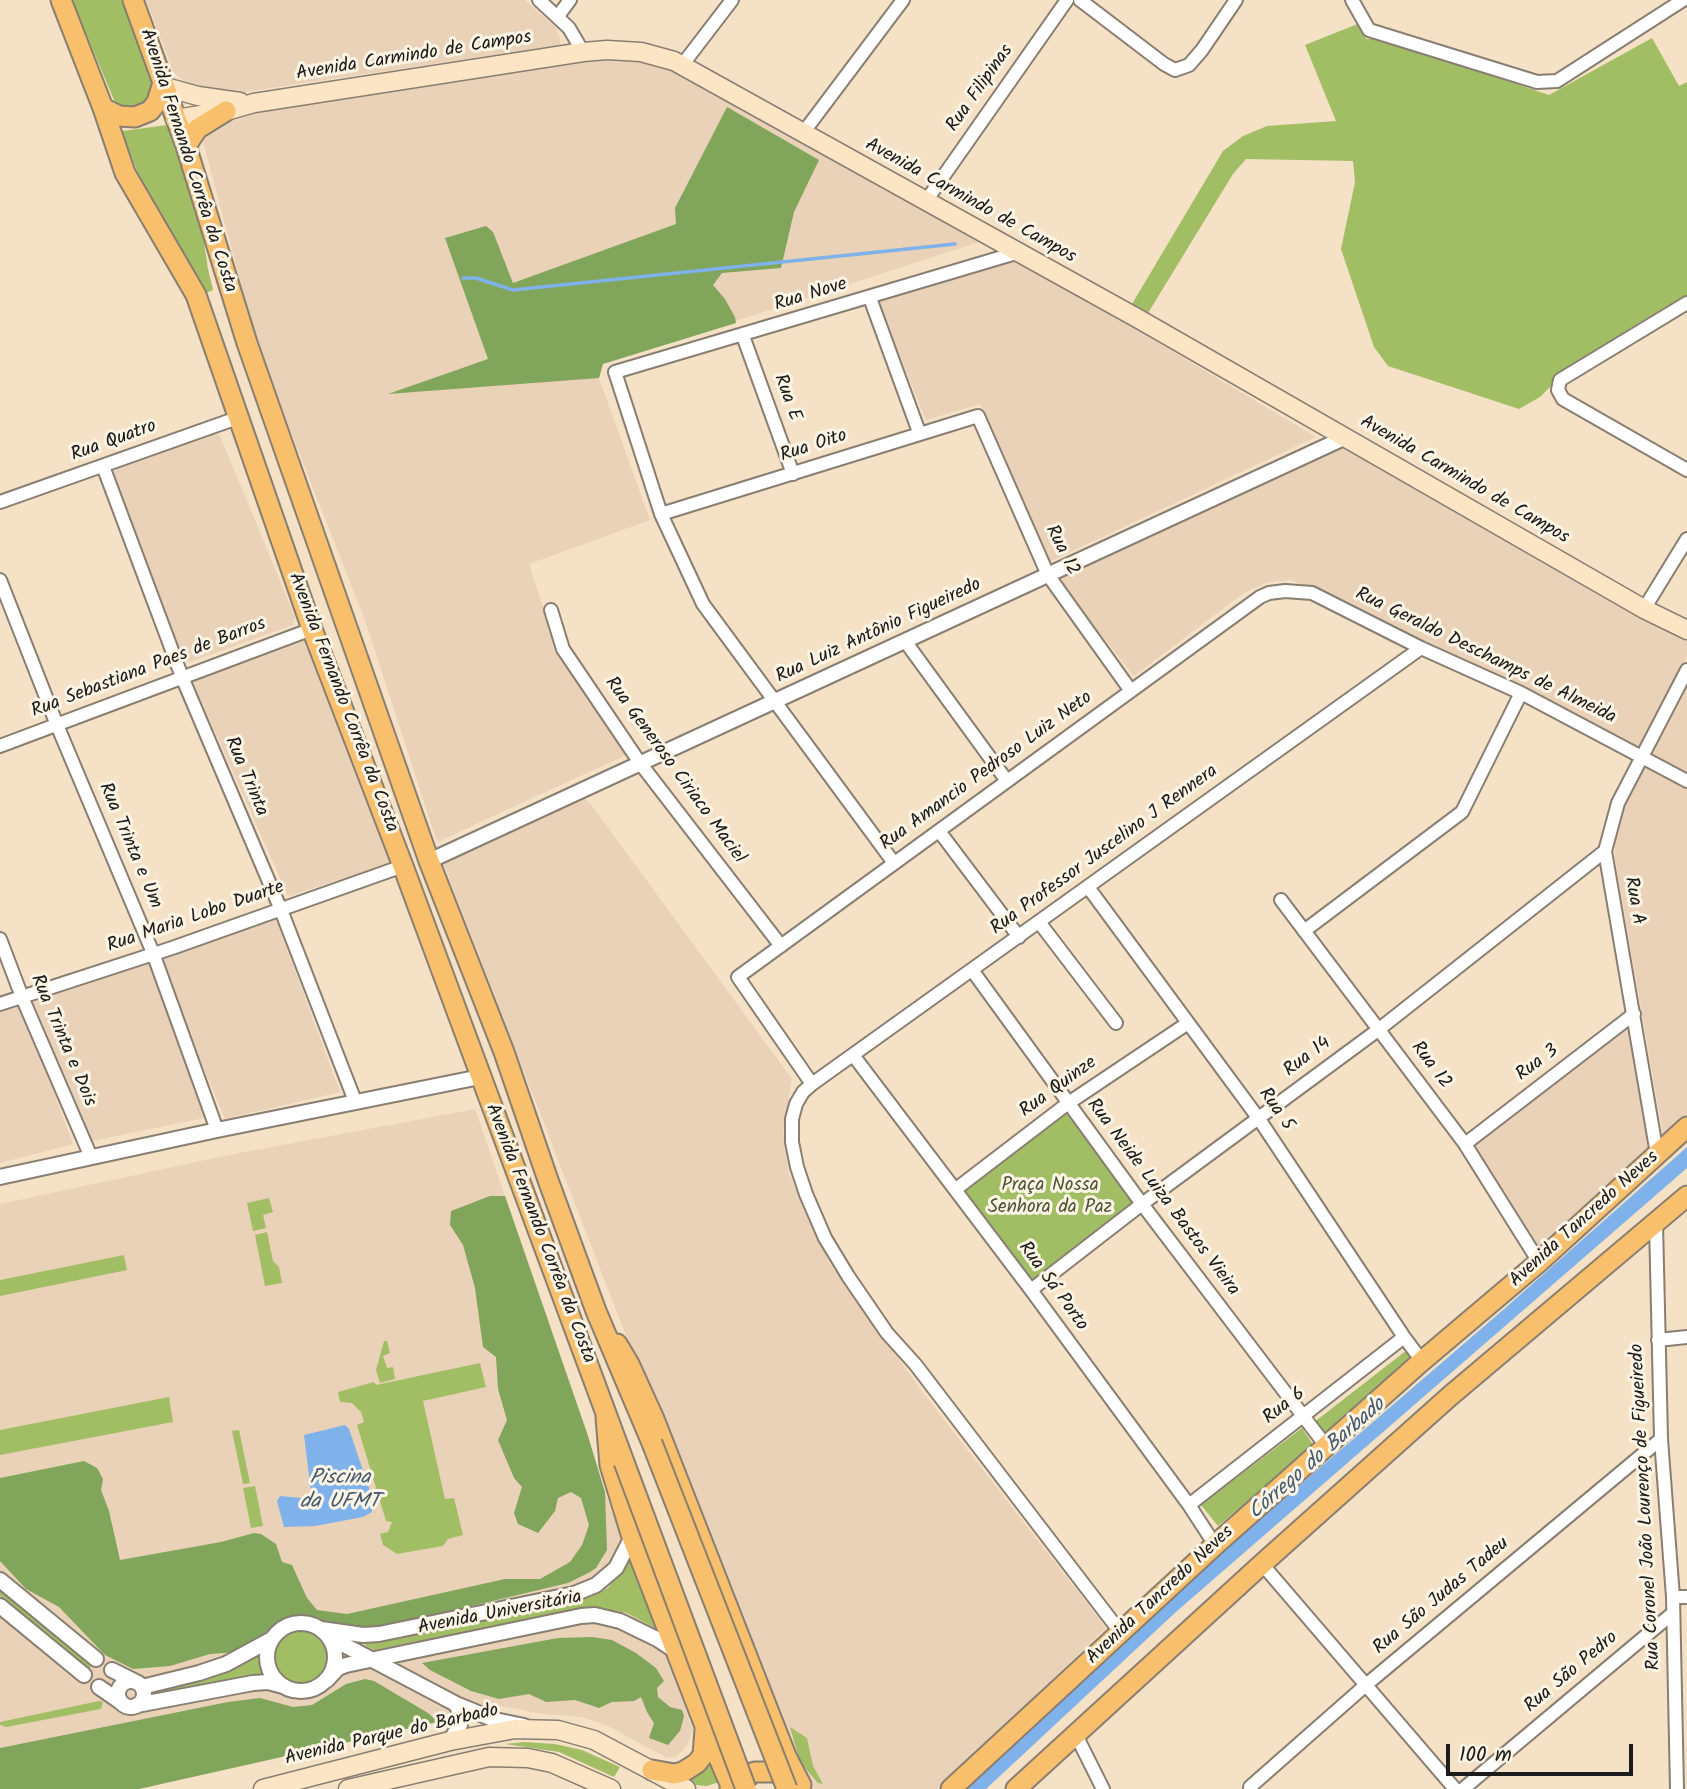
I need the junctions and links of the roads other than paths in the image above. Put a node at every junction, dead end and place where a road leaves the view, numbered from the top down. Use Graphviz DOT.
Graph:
graph roads {
  1 [pos="61,0"];
  2 [pos="133,0"];
  3 [pos="539,0"];
  4 [pos="570,0"];
  5 [pos="732,0"];
  6 [pos="903,0"];
  7 [pos="1068,0"];
  8 [pos="1080,0"];
  9 [pos="1236,0"];
  10 [pos="1352,0"];
  11 [pos="1682,3"];
  12 [pos="558,16"];
  13 [pos="583,52"];
  14 [pos="683,64"];
  15 [pos="162,86"];
  16 [pos="254,103"];
  17 [pos="103,108"];
  18 [pos="226,111"];
  19 [pos="135,117"];
  20 [pos="174,119"];
  21 [pos="803,133"];
  22 [pos="186,146"];
  23 [pos="926,201"];
  24 [pos="1016,253"];
  25 [pos="870,298"];
  26 [pos="1687,303"];
  27 [pos="743,336"];
  28 [pos="978,416"];
  29 [pos="240,417"];
  30 [pos="919,432"];
  31 [pos="1346,437"];
  32 [pos="103,466"];
  33 [pos="1687,470"];
  34 [pos="793,474"];
  35 [pos="0,502"];
  36 [pos="661,514"];
  37 [pos="1687,539"];
  38 [pos="1048,575"];
  39 [pos="0,580"];
  40 [pos="1259,597"];
  41 [pos="1644,609"];
  42 [pos="551,610"];
  43 [pos="312,629"];
  44 [pos="1687,631"];
  45 [pos="905,641"];
  46 [pos="1421,648"];
  47 [pos="1687,670"];
  48 [pos="182,677"];
  49 [pos="1131,691"];
  50 [pos="1521,693"];
  51 [pos="773,702"];
  52 [pos="57,725"];
  53 [pos="0,746"];
  54 [pos="1641,756"];
  55 [pos="640,763"];
  56 [pos="1007,781"];
  57 [pos="1687,781"];
  58 [pos="939,831"];
  59 [pos="1605,851"];
  60 [pos="429,861"];
  61 [pos="894,863"];
  62 [pos="403,866"];
  63 [pos="1088,887"];
  64 [pos="1282,900"];
  65 [pos="281,910"];
  66 [pos="1039,922"];
  67 [pos="1304,931"];
  68 [pos="1018,937"];
  69 [pos="0,939"];
  70 [pos="780,946"];
  71 [pos="153,953"];
  72 [pos="972,970"];
  73 [pos="22,997"];
  74 [pos="0,1004"];
  75 [pos="1634,1014"];
  76 [pos="1116,1023"];
  77 [pos="1188,1023"];
  78 [pos="1378,1030"];
  79 [pos="853,1055"];
  80 [pos="480,1076"];
  81 [pos="812,1084"];
  82 [pos="355,1101"];
  83 [pos="1067,1104"];
  84 [pos="1259,1119"];
  85 [pos="1687,1127"];
  86 [pos="217,1130"];
  87 [pos="534,1140"];
  88 [pos="1465,1144"];
  89 [pos="1657,1154"];
  90 [pos="91,1157"];
  91 [pos="0,1177"];
  92 [pos="956,1189"];
  93 [pos="1687,1196"];
  94 [pos="1142,1204"];
  95 [pos="1656,1223"];
  96 [pos="1539,1262"];
  97 [pos="1031,1290"];
  98 [pos="596,1311"];
  99 [pos="1404,1337"];
  100 [pos="1687,1337"];
  101 [pos="1658,1340"];
  102 [pos="1422,1361"];
  103 [pos="606,1414"];
  104 [pos="1304,1417"];
  105 [pos="1661,1439"];
  106 [pos="1326,1446"];
  107 [pos="1189,1505"];
  108 [pos="632,1537"];
  109 [pos="1215,1545"];
  110 [pos="1262,1564"];
  111 [pos="0,1580"];
  112 [pos="1673,1597"];
  113 [pos="1687,1597"];
  114 [pos="0,1606"];
  115 [pos="1673,1613"];
  116 [pos="325,1633"];
  117 [pos="1121,1633"];
  118 [pos="272,1639"];
  119 [pos="678,1653"];
  120 [pos="96,1659"];
  121 [pos="373,1659"];
  122 [pos="112,1670"];
  123 [pos="85,1675"];
  124 [pos="327,1679"];
  125 [pos="138,1684"];
  126 [pos="1367,1684"];
  127 [pos="99,1687"];
  128 [pos="285,1687"];
  129 [pos="130,1704"];
  130 [pos="456,1704"];
  131 [pos="705,1726"];
  132 [pos="541,1729"];
  133 [pos="1076,1735"];
  134 [pos="450,1741"];
  135 [pos="652,1770"];
  136 [pos="1250,1787"];
  137 [pos="732,1788"];
  138 [pos="798,1788"];
  139 [pos="263,1789"];
  140 [pos="348,1789"];
  141 [pos="611,1789"];
  142 [pos="686,1789"];
  143 [pos="951,1789"];
  144 [pos="1016,1789"];
  145 [pos="1103,1789"];
  146 [pos="1455,1789"];
  147 [pos="1463,1789"];
  148 [pos="1676,1789"];
  1 -- 17 [label="main road, Avenida Fernando Corrêa da Costa"];
  2 -- 15 [label="main road, Avenida Fernando Corrêa da Costa"];
  3 -- 12 [label="street"];
  4 -- 12 [label="street"];
  5 -- 14 [label="street"];
  6 -- 21 [label="street"];
  7 -- 23 [label="street, Rua Filipinas"];
  8 -- 9 [label="street"];
  10 -- 11 [label="street"];
  12 -- 13 [label="street"];
  13 -- 14 [label="main road, Avenida Carmindo de Campos"];
  13 -- 16 [label="main road, Avenida Carmindo de Campos"];
  14 -- 21 [label="main road, Avenida Carmindo de Campos"];
  15 -- 16 [label="main road"];
  15 -- 19 [label="main road"];
  15 -- 20 [label="main road, Avenida Fernando Corrêa da Costa"];
  16 -- 18 [label="main road, Avenida Carmindo de Campos"];
  17 -- 19 [label="main road"];
  17 -- 29 [label="main road, Avenida Fernando Corrêa da Costa"];
  18 -- 20 [label="main road, Avenida Carmindo de Campos"];
  18 -- 22 [label="main road"];
  19 -- 20 [label="main road"];
  20 -- 22 [label="main road, Avenida Fernando Corrêa da Costa"];
  21 -- 23 [label="main road, Avenida Carmindo de Campos"];
  22 -- 60 [label="main road, Avenida Fernando Corrêa da Costa"];
  23 -- 24 [label="main road, Avenida Carmindo de Campos"];
  24 -- 25 [label="street, Rua Nove"];
  24 -- 31 [label="main road, Avenida Carmindo de Campos"];
  25 -- 27 [label="street, Rua Nove"];
  25 -- 30 [label="street"];
  26 -- 33 [label="street"];
  27 -- 34 [label="street, Rua E"];
  27 -- 36 [label="street, Rua Nove"];
  28 -- 30 [label="street, Rua Oito"];
  28 -- 38 [label="street, Rua 12"];
  29 -- 32 [label="street, Rua Quatro"];
  29 -- 43 [label="main road, Avenida Fernando Corrêa da Costa"];
  30 -- 34 [label="street, Rua Oito"];
  31 -- 38 [label="street, Rua Luiz Antônio Figueiredo"];
  31 -- 41 [label="main road, Avenida Carmindo de Campos"];
  32 -- 35 [label="street, Rua Quatro"];
  32 -- 48 [label="street, Rua Trinta"];
  34 -- 36 [label="street, Rua Oito"];
  36 -- 51 [label="street"];
  37 -- 41 [label="street"];
  38 -- 45 [label="street, Rua Luiz Antônio Figueiredo"];
  38 -- 49 [label="street, Rua 12"];
  39 -- 52 [label="street, Rua Trinta e Um"];
  40 -- 46 [label="street, Rua Geraldo Deschamps de Almeida"];
  40 -- 49 [label="street, Rua Amancio Pedroso Luiz Neto"];
  41 -- 44 [label="main road, Avenida Carmindo de Campos"];
  42 -- 55 [label="street, Rua Generoso Ciriaco Maciel"];
  43 -- 48 [label="street, Rua Sebastiana Paes de Barros"];
  43 -- 62 [label="main road, Avenida Fernando Corrêa da Costa"];
  45 -- 51 [label="street, Rua Luiz Antônio Figueiredo"];
  45 -- 56 [label="street"];
  46 -- 50 [label="street, Rua Geraldo Deschamps de Almeida"];
  46 -- 63 [label="street, Rua Professor Juscelino J Rennera"];
  47 -- 54 [label="street, Rua A"];
  48 -- 52 [label="street, Rua Sebastiana Paes de Barros"];
  48 -- 65 [label="street, Rua Trinta"];
  49 -- 56 [label="street, Rua Amancio Pedroso Luiz Neto"];
  50 -- 54 [label="street, Rua Geraldo Deschamps de Almeida"];
  50 -- 67 [label="street"];
  51 -- 55 [label="street, Rua Luiz Antônio Figueiredo"];
  51 -- 61 [label="street"];
  52 -- 53 [label="street, Rua Sebastiana Paes de Barros"];
  52 -- 71 [label="street, Rua Trinta e Um"];
  54 -- 57 [label="street, Rua Geraldo Deschamps de Almeida"];
  54 -- 59 [label="street, Rua A"];
  55 -- 60 [label="street, Rua Luiz Antônio Figueiredo"];
  55 -- 70 [label="street, Rua Generoso Ciriaco Maciel"];
  56 -- 58 [label="street, Rua Amancio Pedroso Luiz Neto"];
  58 -- 61 [label="street, Rua Amancio Pedroso Luiz Neto"];
  58 -- 68 [label="street"];
  59 -- 75 [label="street, Rua A"];
  59 -- 78 [label="street, Rua 14"];
  60 -- 87 [label="main road, Avenida Fernando Corrêa da Costa"];
  61 -- 70 [label="street, Rua Amancio Pedroso Luiz Neto"];
  62 -- 65 [label="street, Rua Maria Lobo Duarte"];
  62 -- 80 [label="main road, Avenida Fernando Corrêa da Costa"];
  63 -- 66 [label="street, Rua Professor Juscelino J Rennera"];
  63 -- 77 [label="street, Rua 5"];
  64 -- 67 [label="street, Rua 12"];
  65 -- 71 [label="street, Rua Maria Lobo Duarte"];
  65 -- 82 [label="street, Rua Trinta"];
  66 -- 68 [label="street, Rua Professor Juscelino J Rennera"];
  66 -- 76 [label="street"];
  67 -- 78 [label="street, Rua 12"];
  68 -- 72 [label="street, Rua Professor Juscelino J Rennera"];
  69 -- 73 [label="street, Rua Trinta e Dois"];
  70 -- 81 [label="street, Rua Amancio Pedroso Luiz Neto"];
  71 -- 73 [label="street, Rua Maria Lobo Duarte"];
  71 -- 86 [label="street, Rua Trinta e Um"];
  72 -- 79 [label="street, Rua Professor Juscelino J Rennera"];
  72 -- 83 [label="street, Rua Neide Luiza Bastos Vieira"];
  73 -- 74 [label="street, Rua Maria Lobo Duarte"];
  73 -- 90 [label="street, Rua Trinta e Dois"];
  75 -- 88 [label="street, Rua 3"];
  75 -- 89 [label="street, Rua A"];
  77 -- 83 [label="street, Rua Quinze"];
  77 -- 84 [label="street, Rua 5"];
  78 -- 84 [label="street, Rua 14"];
  78 -- 88 [label="street, Rua 12"];
  79 -- 81 [label="street, Rua Professor Juscelino J Rennera"];
  79 -- 92 [label="street, Rua Sá Porto"];
  80 -- 82 [label="street"];
  80 -- 87 [label="main road"];
  80 -- 103 [label="main road, Avenida Fernando Corrêa da Costa"];
  81 -- 117 [label="street"];
  82 -- 86 [label="street"];
  83 -- 92 [label="street, Rua Quinze"];
  83 -- 94 [label="street, Rua Neide Luiza Bastos Vieira"];
  84 -- 94 [label="street, Rua 14"];
  84 -- 99 [label="street, Rua 5"];
  85 -- 89 [label="main road, Avenida Tancredo Neves"];
  86 -- 90 [label="street"];
  87 -- 98 [label="main road, Avenida Fernando Corrêa da Costa"];
  88 -- 96 [label="street, Rua 12"];
  89 -- 96 [label="main road, Avenida Tancredo Neves"];
  90 -- 91 [label="street"];
  92 -- 97 [label="street, Rua Sá Porto"];
  93 -- 95 [label="main road"];
  94 -- 97 [label="street, Rua 14"];
  94 -- 104 [label="street, Rua Neide Luiza Bastos Vieira"];
  95 -- 101 [label="street, Rua Coronel João Lourenço de Figueiredo"];
  95 -- 110 [label="main road"];
  96 -- 102 [label="main road, Avenida Tancredo Neves"];
  97 -- 107 [label="street, Rua Sá Porto"];
  98 -- 138 [label="main road, Avenida Fernando Corrêa da Costa, bridge"];
  98 -- 138 [label="main road, Avenida Fernando Corrêa da Costa"];
  99 -- 102 [label="street, Rua 5"];
  99 -- 104 [label="street, Rua 6"];
  100 -- 101 [label="street"];
  101 -- 105 [label="street, Rua Coronel João Lourenço de Figueiredo"];
  102 -- 106 [label="main road, Avenida Tancredo Neves"];
  103 -- 108 [label="main road, Avenida Fernando Corrêa da Costa"];
  103 -- 137 [label="main road, Avenida Fernando Corrêa da Costa, bridge"];
  104 -- 106 [label="street, Rua Neide Luiza Bastos Vieira"];
  104 -- 107 [label="street, Rua 6"];
  105 -- 112 [label="street, Rua Coronel João Lourenço de Figueiredo"];
  105 -- 126 [label="street, Rua São Judas Tadeu"];
  106 -- 109 [label="main road, Avenida Tancredo Neves"];
  107 -- 109 [label="street, Rua Sá Porto"];
  108 -- 116 [label="street, Avenida Universitária"];
  108 -- 119 [label="main road, Avenida Fernando Corrêa da Costa"];
  109 -- 117 [label="main road, Avenida Tancredo Neves"];
  110 -- 126 [label="street"];
  110 -- 133 [label="main road"];
  111 -- 120 [label="street"];
  112 -- 113 [label="street"];
  112 -- 115 [label="street, Rua Coronel João Lourenço de Figueiredo"];
  114 -- 123 [label="street"];
  115 -- 147 [label="street, Rua São Pedro"];
  115 -- 148 [label="street, Rua Coronel João Lourenço de Figueiredo"];
  116 -- 118 [label="street, Avenida Universitária"];
  116 -- 121 [label="street"];
  116 -- 124 [label="street"];
  117 -- 143 [label="main road, Avenida Tancredo Neves"];
  118 -- 125 [label="street, Avenida Universitária"];
  118 -- 128 [label="street"];
  119 -- 121 [label="street, Avenida Universitária"];
  119 -- 131 [label="main road, Avenida Fernando Corrêa da Costa"];
  121 -- 124 [label="street, Avenida Universitária"];
  121 -- 130 [label="street"];
  122 -- 125 [label="street"];
  124 -- 128 [label="street, Avenida Universitária"];
  125 -- 129 [label="street"];
  125 -- 129 [label="street"];
  126 -- 136 [label="street, Rua São Judas Tadeu"];
  126 -- 146 [label="street"];
  127 -- 129 [label="street"];
  128 -- 129 [label="street, Avenida Universitária"];
  130 -- 132 [label="street"];
  130 -- 134 [label="street"];
  131 -- 135 [label="main road"];
  131 -- 137 [label="main road, Avenida Fernando Corrêa da Costa"];
  132 -- 134 [label="main road, Avenida Parque do Barbado"];
  132 -- 135 [label="main road, Avenida Parque do Barbado"];
  133 -- 144 [label="main road"];
  133 -- 145 [label="street"];
  134 -- 139 [label="main road, Avenida Parque do Barbado"];
  135 -- 142 [label="main road, Avenida Parque do Barbado"];
  137 -- 138 [label="main road"];
  140 -- 141 [label="main road"];
}
